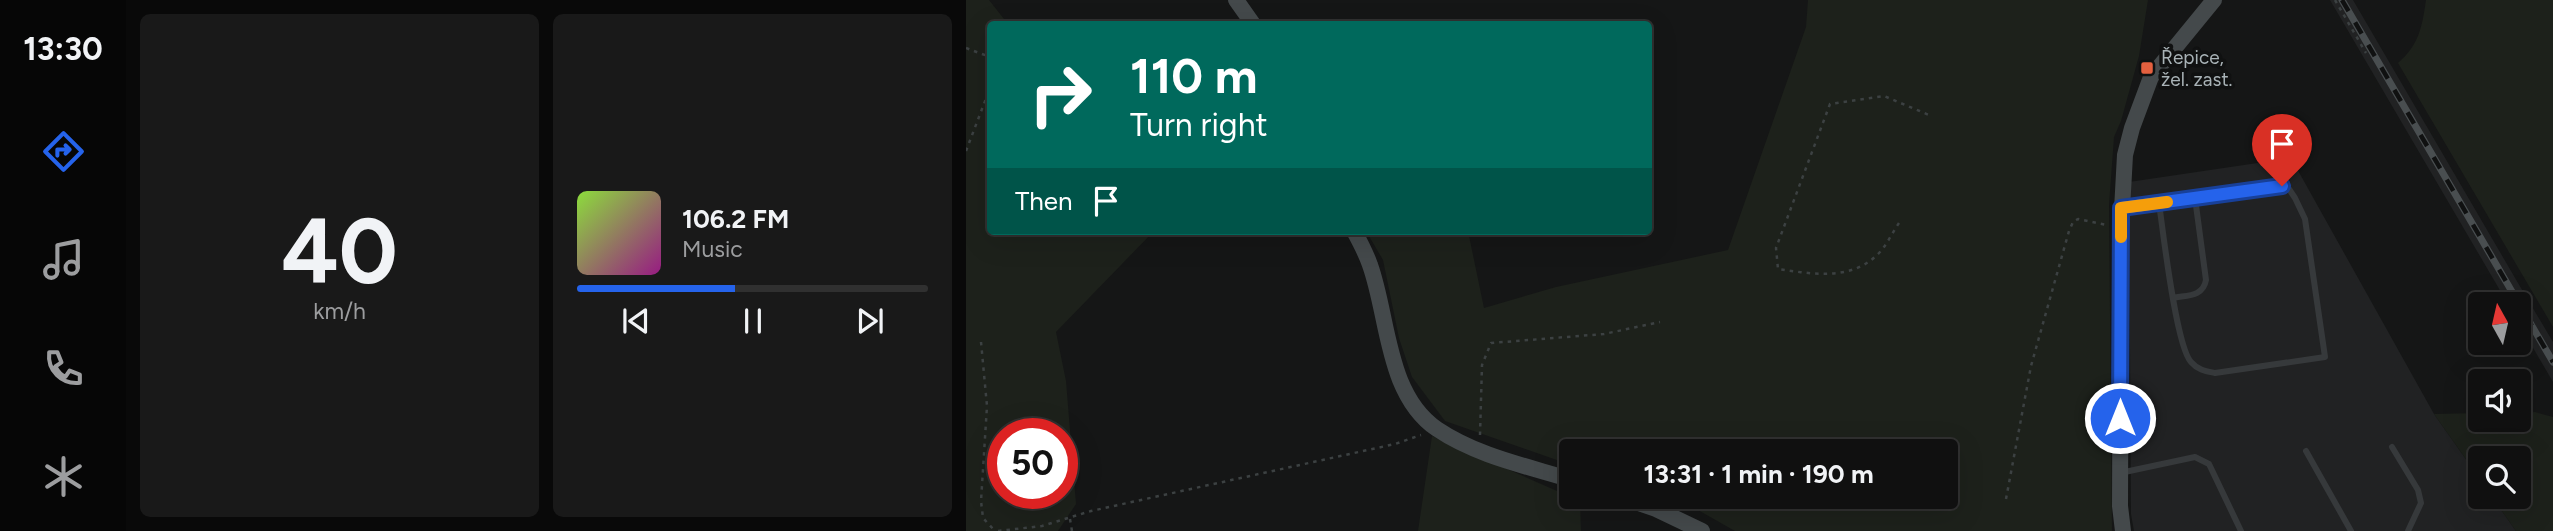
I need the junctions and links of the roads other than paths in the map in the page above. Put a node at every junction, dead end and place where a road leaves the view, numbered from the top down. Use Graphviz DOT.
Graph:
graph roads {
  1 [pos="1236,0"];
  2 [pos="2214,0"];
  3 [pos="1251,21"];
  4 [pos="2195,198"];
  5 [pos="2159,203"];
  6 [pos="2121,208"];
  7 [pos="1356,235"];
  8 [pos="2173,298"];
  9 [pos="2392,447"];
  10 [pos="2306,451"];
  11 [pos="2120,473"];
  12 [pos="1559,477"];
  13 [pos="1657,509"];
  14 [pos="1702,531"];
  15 [pos="2123,531"];
  16 [pos="2241,531"];
  17 [pos="2351,531"];
  18 [pos="2408,531"];
  1 -- 3 [label="main road"];
  2 -- 6 [label="main road"];
  4 -- 5 [label="lane"];
  4 -- 8 [label="lane"];
  4 -- 8 [label="lane"];
  5 -- 6 [label="lane"];
  5 -- 8 [label="lane"];
  6 -- 11 [label="main road"];
  7 -- 12 [label="main road"];
  9 -- 18 [label="lane"];
  10 -- 17 [label="lane"];
  11 -- 15 [label="main road"];
  11 -- 16 [label="lane"];
  13 -- 14 [label="main road"];
}
